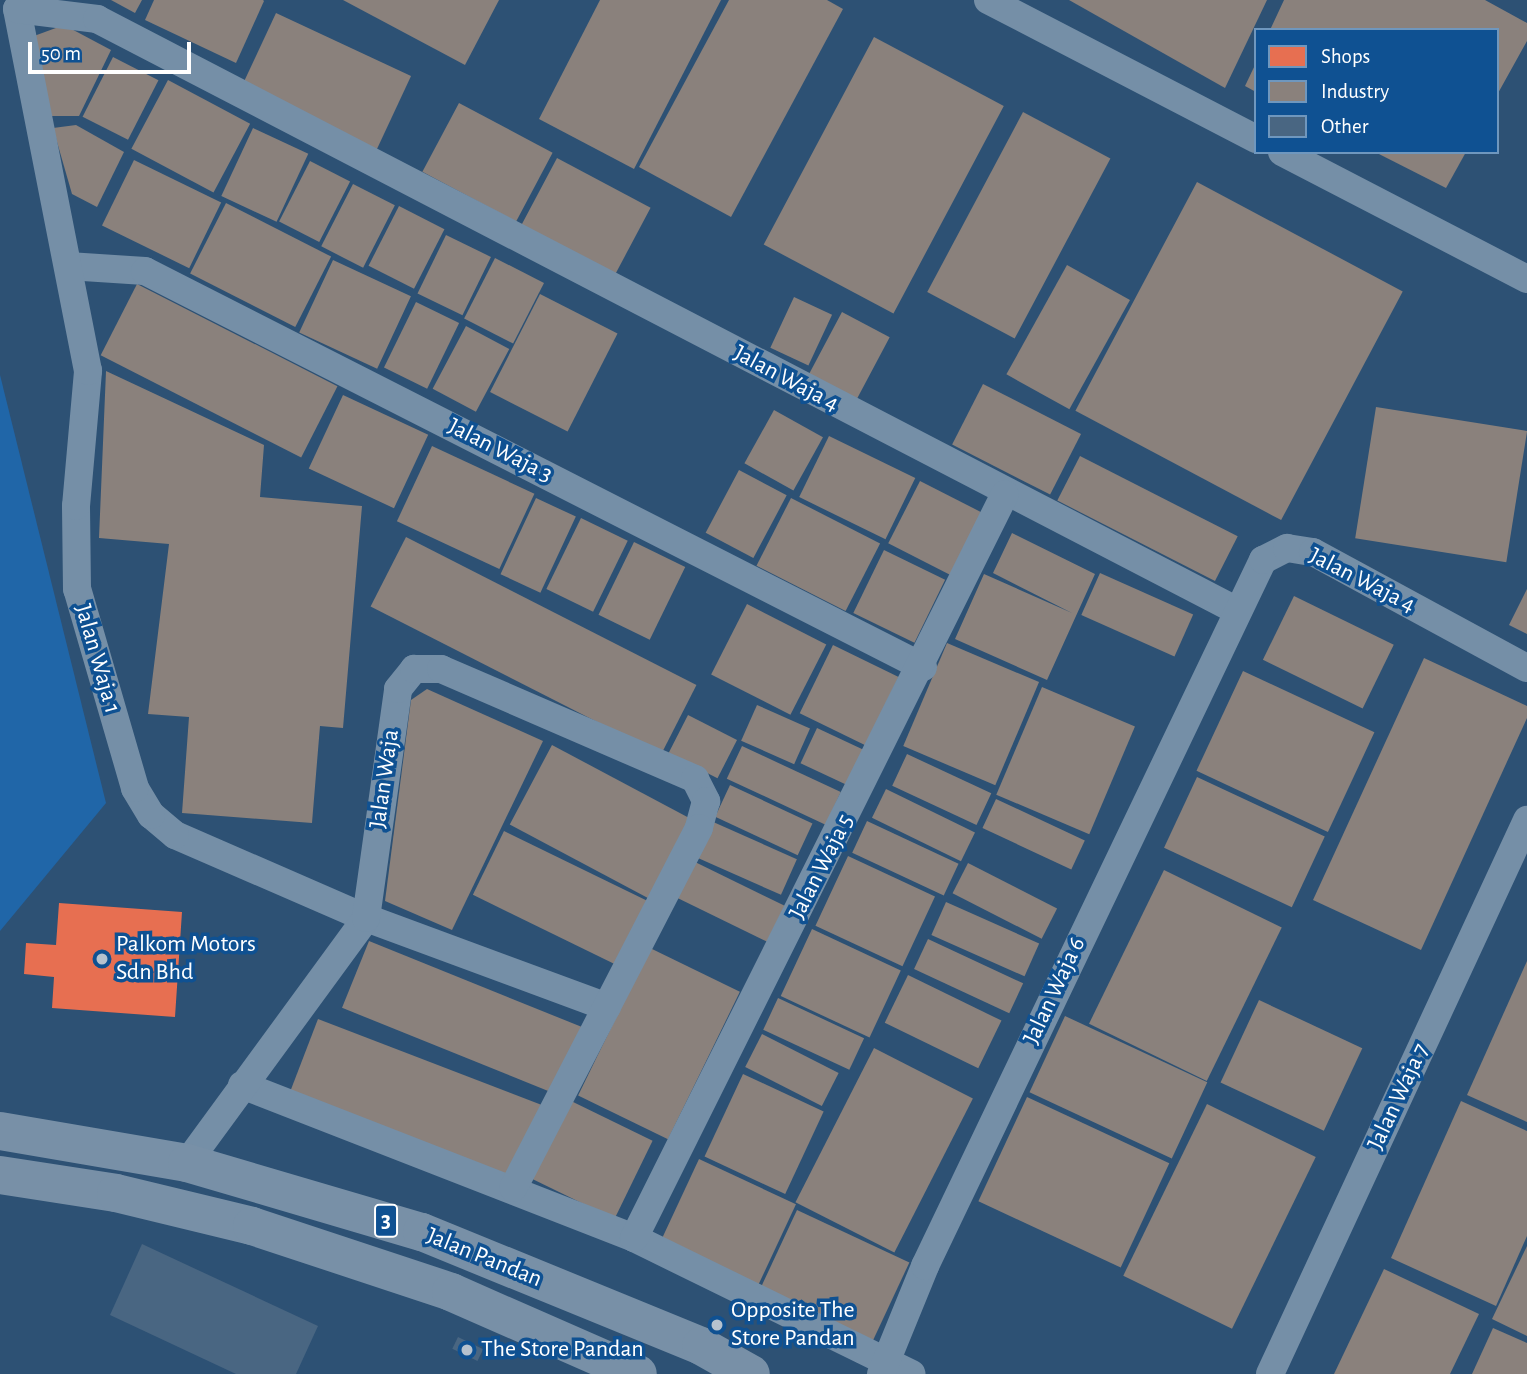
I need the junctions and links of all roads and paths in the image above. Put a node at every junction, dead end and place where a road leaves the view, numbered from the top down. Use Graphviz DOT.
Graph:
graph roads {
  1 [pos="988,0"];
  2 [pos="17,9"];
  3 [pos="1254,138"];
  4 [pos="1286,154"];
  5 [pos="68,266"];
  6 [pos="1527,279"];
  7 [pos="1005,494"];
  8 [pos="1234,609"];
  9 [pos="923,667"];
  10 [pos="1527,668"];
  11 [pos="1527,820"];
  12 [pos="366,918"];
  13 [pos="607,1007"];
  14 [pos="242,1086"];
  15 [pos="0,1131"];
  16 [pos="187,1163"];
  17 [pos="0,1175"];
  18 [pos="513,1188"];
  19 [pos="634,1238"];
  20 [pos="883,1368"];
  21 [pos="638,1374"];
  22 [pos="751,1374"];
  23 [pos="912,1374"];
  24 [pos="1270,1374"];
  1 -- 3 [label="street"];
  2 -- 5 [label="street, Jalan Waja 1"];
  2 -- 7 [label="street, Jalan Waja 4"];
  4 -- 6 [label="street"];
  5 -- 9 [label="street, Jalan Waja 3"];
  5 -- 12 [label="street, Jalan Waja 1"];
  7 -- 8 [label="street, Jalan Waja 4"];
  7 -- 9 [label="street, Jalan Waja 5"];
  8 -- 10 [label="street, Jalan Waja 4"];
  8 -- 20 [label="street, Jalan Waja 6"];
  9 -- 19 [label="street, Jalan Waja 5"];
  11 -- 24 [label="street, Jalan Waja 7"];
  12 -- 13 [label="street, Jalan Waja 1"];
  12 -- 13 [label="street, Jalan Waja"];
  12 -- 14 [label="street, Jalan Waja"];
  13 -- 18 [label="street"];
  14 -- 16 [label="street, Jalan Waja"];
  14 -- 18 [label="street"];
  15 -- 16 [label="highway, Jalan Pandan / 3"];
  16 -- 22 [label="highway, Jalan Pandan / 3"];
  17 -- 21 [label="highway, Jalan Pandan / 3"];
  18 -- 19 [label="street"];
  19 -- 20 [label="street"];
  20 -- 23 [label="street"];
}
